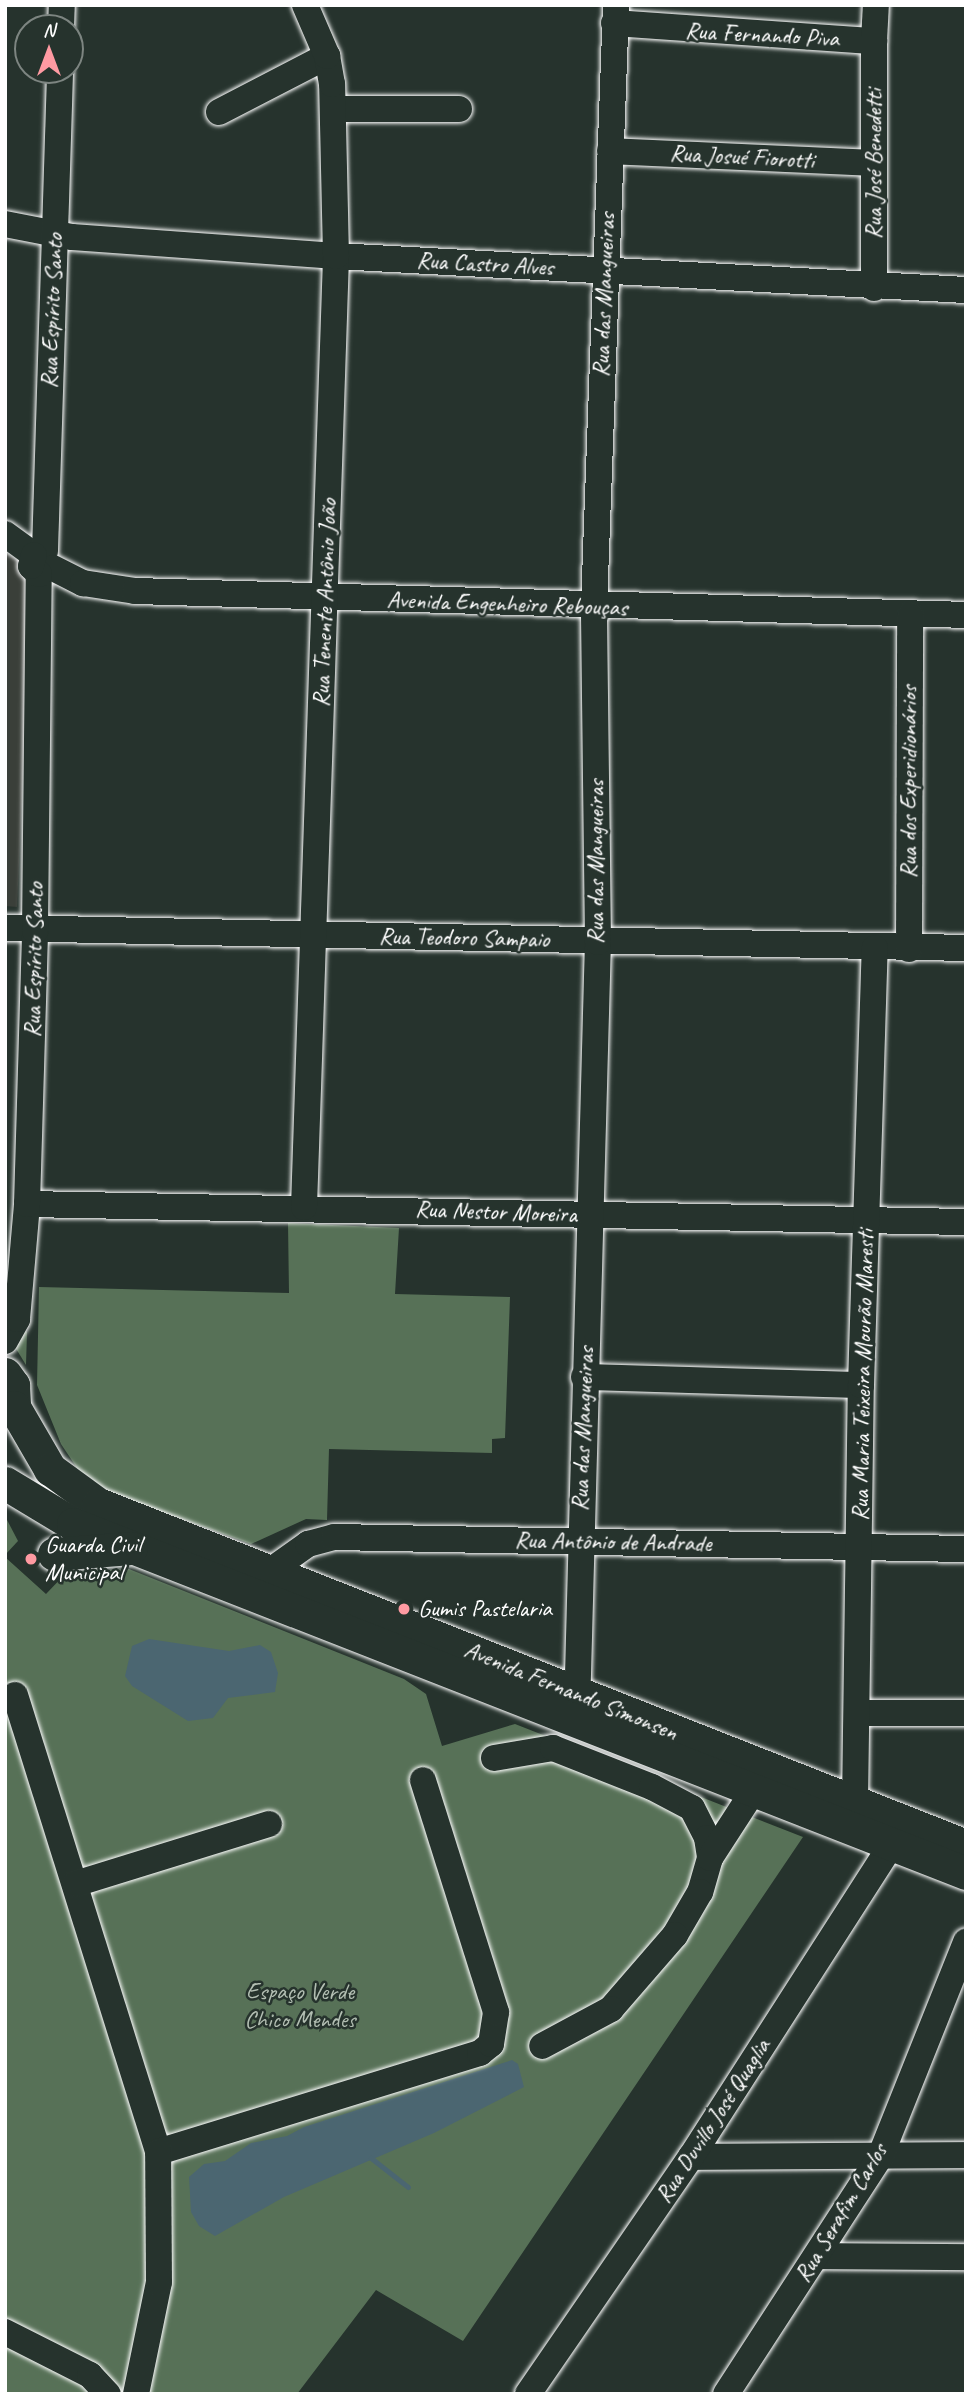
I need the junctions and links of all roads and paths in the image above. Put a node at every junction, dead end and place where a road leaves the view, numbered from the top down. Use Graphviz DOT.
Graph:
graph roads {
  1 [pos="305,5"];
  2 [pos="876,5"];
  3 [pos="615,14"];
  4 [pos="874,41"];
  5 [pos="327,56"];
  6 [pos="59,84"];
  7 [pos="334,109"];
  8 [pos="459,109"];
  9 [pos="219,112"];
  10 [pos="610,151"];
  11 [pos="873,163"];
  12 [pos="5,224"];
  13 [pos="54,235"];
  14 [pos="336,256"];
  15 [pos="605,271"];
  16 [pos="874,288"];
  17 [pos="966,290"];
  18 [pos="5,534"];
  19 [pos="43,562"];
  20 [pos="325,598"];
  21 [pos="594,606"];
  22 [pos="910,615"];
  23 [pos="966,615"];
  24 [pos="5,928"];
  25 [pos="35,931"];
  26 [pos="316,935"];
  27 [pos="598,942"];
  28 [pos="875,948"];
  29 [pos="909,948"];
  30 [pos="966,948"];
  31 [pos="18,1085"];
  32 [pos="27,1204"];
  33 [pos="304,1207"];
  34 [pos="588,1215"];
  35 [pos="867,1220"];
  36 [pos="966,1222"];
  37 [pos="5,1341"];
  38 [pos="5,1374"];
  39 [pos="584,1377"];
  40 [pos="861,1385"];
  41 [pos="10,1416"];
  42 [pos="5,1483"];
  43 [pos="579,1542"];
  44 [pos="859,1546"];
  45 [pos="135,1547"];
  46 [pos="966,1549"];
  47 [pos="54,1554"];
  48 [pos="270,1571"];
  49 [pos="15,1695"];
  50 [pos="577,1706"];
  51 [pos="858,1713"];
  52 [pos="966,1713"];
  53 [pos="494,1759"];
  54 [pos="423,1780"];
  55 [pos="754,1790"];
  56 [pos="855,1803"];
  57 [pos="269,1824"];
  58 [pos="892,1844"];
  59 [pos="966,1846"];
  60 [pos="710,1858"];
  61 [pos="966,1873"];
  62 [pos="75,1884"];
  63 [pos="966,1942"];
  64 [pos="542,2046"];
  65 [pos="158,2152"];
  66 [pos="966,2155"];
  67 [pos="691,2157"];
  68 [pos="880,2157"];
  69 [pos="817,2256"];
  70 [pos="966,2257"];
  71 [pos="5,2332"];
  72 [pos="142,2365"];
  73 [pos="99,2385"];
  74 [pos="136,2394"];
  75 [pos="528,2394"];
  76 [pos="726,2394"];
  1 -- 5 [label="street, Rua Tenente Antônio João"];
  2 -- 4 [label="street, Rua Fernando Piva"];
  3 -- 4 [label="street, Rua Fernando Piva"];
  3 -- 10 [label="street, Rua das Mangueiras"];
  4 -- 11 [label="street, Rua José Benedetti"];
  5 -- 7 [label="street, Rua Tenente Antônio João"];
  5 -- 9 [label="street"];
  6 -- 13 [label="street, Rua Espírito Santo"];
  7 -- 8 [label="street"];
  7 -- 14 [label="street, Rua Tenente Antônio João"];
  10 -- 11 [label="street, Rua Josué Fiorotti"];
  10 -- 15 [label="street, Rua das Mangueiras"];
  11 -- 16 [label="street, Rua José Benedetti"];
  12 -- 13 [label="street, Rua Castro Alves"];
  13 -- 14 [label="street, Rua Castro Alves"];
  13 -- 19 [label="street, Rua Espírito Santo"];
  14 -- 15 [label="street, Rua Castro Alves"];
  14 -- 20 [label="street, Rua Tenente Antônio João"];
  15 -- 16 [label="street, Rua Castro Alves"];
  15 -- 21 [label="street, Rua das Mangueiras"];
  16 -- 17 [label="street, Rua Castro Alves"];
  18 -- 19 [label="street, Avenida Engenheiro Rebouças"];
  19 -- 20 [label="street, Avenida Engenheiro Rebouças"];
  19 -- 25 [label="street, Rua Espírito Santo"];
  20 -- 21 [label="street, Avenida Engenheiro Rebouças"];
  20 -- 26 [label="street, Rua Tenente Antônio João"];
  21 -- 22 [label="street, Avenida Engenheiro Rebouças"];
  21 -- 27 [label="street, Rua das Mangueiras"];
  22 -- 23 [label="street, Avenida Engenheiro Rebouças"];
  22 -- 29 [label="street, Rua dos Experidionários"];
  24 -- 25 [label="street, Rua Teodoro Sampaio"];
  25 -- 26 [label="street, Rua Teodoro Sampaio"];
  25 -- 31 [label="street, Rua Espírito Santo"];
  26 -- 27 [label="street, Rua Teodoro Sampaio"];
  26 -- 33 [label="street, Rua Tenente Antônio João"];
  27 -- 28 [label="street, Rua Teodoro Sampaio"];
  27 -- 34 [label="street, Rua das Mangueiras"];
  28 -- 29 [label="street, Rua Teodoro Sampaio"];
  28 -- 35 [label="street, Rua Maria Teixeira Mourão Maresti"];
  29 -- 30 [label="street, Rua Teodoro Sampaio"];
  31 -- 32 [label="street, Rua Espírito Santo"];
  32 -- 33 [label="street, Rua Nestor Moreira"];
  32 -- 37 [label="street, Rua Espírito Santo"];
  33 -- 34 [label="street, Rua Nestor Moreira"];
  34 -- 35 [label="street, Rua Nestor Moreira"];
  34 -- 39 [label="street, Rua das Mangueiras"];
  35 -- 36 [label="street, Rua Nestor Moreira"];
  35 -- 40 [label="street, Rua Maria Teixeira Mourão Maresti"];
  38 -- 41 [label="main road, Avenida Fernando Simonsen"];
  39 -- 40 [label="street"];
  39 -- 43 [label="street, Rua das Mangueiras"];
  40 -- 44 [label="street, Rua Maria Teixeira Mourão Maresti"];
  41 -- 48 [label="main road, Avenida Fernando Simonsen"];
  42 -- 45 [label="main road, Avenida Fernando Simonsen"];
  43 -- 44 [label="street, Rua Antônio de Andrade"];
  43 -- 48 [label="street, Rua Antônio de Andrade"];
  43 -- 50 [label="street, Rua das Mangueiras"];
  44 -- 46 [label="street, Rua Antônio de Andrade"];
  44 -- 51 [label="street, Rua Maria Teixeira Mourão Maresti"];
  45 -- 47 [label="main road"];
  45 -- 50 [label="main road, Avenida Fernando Simonsen"];
  48 -- 50 [label="main road, Avenida Fernando Simonsen"];
  49 -- 62 [label="street"];
  50 -- 55 [label="main road, Avenida Fernando Simonsen"];
  50 -- 56 [label="main road, Avenida Fernando Simonsen"];
  51 -- 52 [label="street"];
  51 -- 56 [label="street, Rua Maria Teixeira Mourão Maresti"];
  53 -- 60 [label="street"];
  54 -- 65 [label="street"];
  55 -- 58 [label="main road, Avenida Fernando Simonsen"];
  55 -- 60 [label="street"];
  56 -- 59 [label="main road, Avenida Fernando Simonsen"];
  57 -- 62 [label="street"];
  58 -- 61 [label="main road, Avenida Fernando Simonsen"];
  58 -- 67 [label="street, Rua Duvillo José Quaglia"];
  60 -- 64 [label="street"];
  62 -- 65 [label="street"];
  63 -- 68 [label="street, Rua Serafim Carlos"];
  65 -- 72 [label="street"];
  66 -- 68 [label="street"];
  67 -- 68 [label="street"];
  67 -- 75 [label="street, Rua Duvillo José Quaglia"];
  68 -- 69 [label="street, Rua Serafim Carlos"];
  69 -- 70 [label="street"];
  69 -- 76 [label="street, Rua Serafim Carlos"];
  71 -- 73 [label="street"];
  72 -- 73 [label="street"];
  72 -- 74 [label="street"];
}
